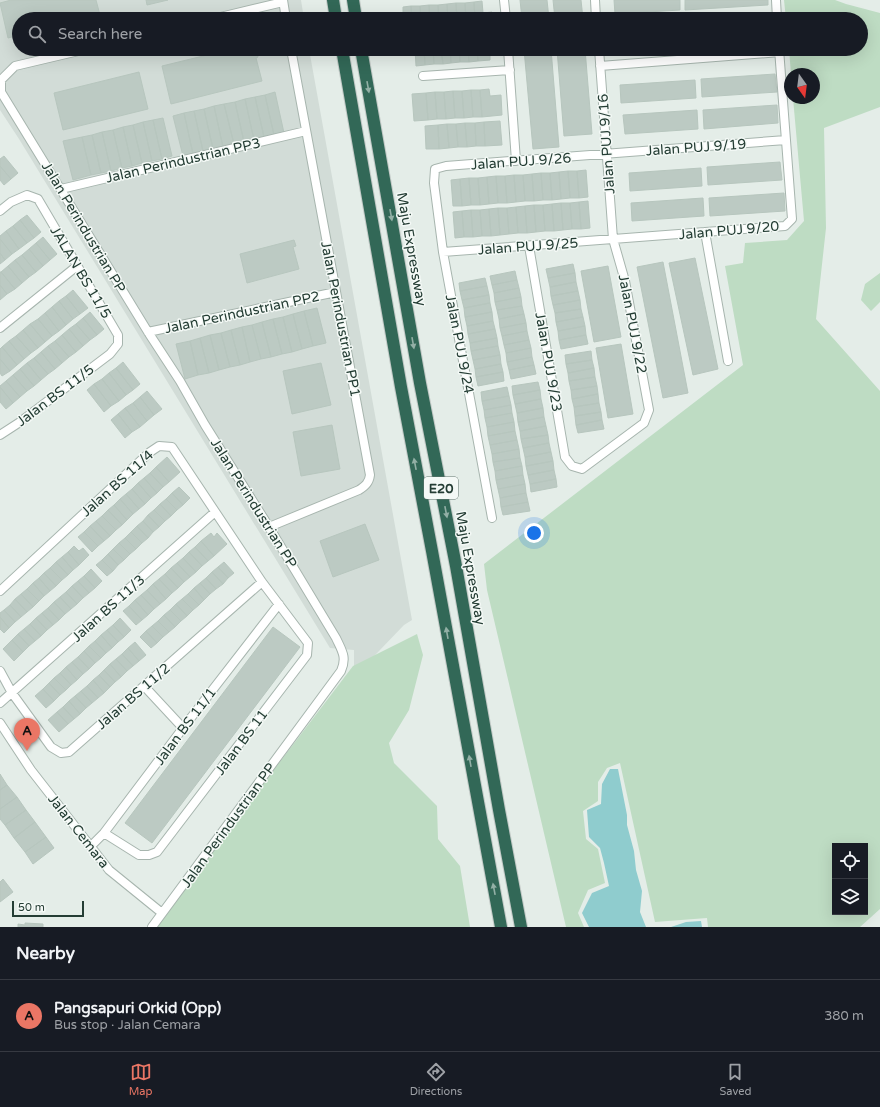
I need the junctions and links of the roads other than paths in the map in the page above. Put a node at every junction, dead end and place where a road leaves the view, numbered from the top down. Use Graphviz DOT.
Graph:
graph roads {
  1 [pos="333,0"];
  2 [pos="353,0"];
  3 [pos="504,0"];
  4 [pos="595,0"];
  5 [pos="776,0"];
  6 [pos="283,1"];
  7 [pos="240,12"];
  8 [pos="285,12"];
  9 [pos="335,12"];
  10 [pos="355,12"];
  11 [pos="505,12"];
  12 [pos="596,12"];
  13 [pos="777,12"];
  14 [pos="57,56"];
  15 [pos="292,56"];
  16 [pos="343,56"];
  17 [pos="362,56"];
  18 [pos="509,56"];
  19 [pos="599,56"];
  20 [pos="720,56"];
  21 [pos="780,56"];
  22 [pos="600,66"];
  23 [pos="510,70"];
  24 [pos="423,76"];
  25 [pos="0,80"];
  26 [pos="306,131"];
  27 [pos="786,140"];
  28 [pos="606,154"];
  29 [pos="516,161"];
  30 [pos="435,169"];
  31 [pos="61,189"];
  32 [pos="0,211"];
  33 [pos="705,232"];
  34 [pos="613,239"];
  35 [pos="529,246"];
  36 [pos="443,252"];
  37 [pos="77,266"];
  38 [pos="336,292"];
  39 [pos="0,328"];
  40 [pos="148,332"];
  41 [pos="110,354"];
  42 [pos="728,361"];
  43 [pos="0,435"];
  44 [pos="582,469"];
  45 [pos="215,512"];
  46 [pos="492,518"];
  47 [pos="269,527"];
  48 [pos="262,582"];
  49 [pos="0,591"];
  50 [pos="279,604"];
  51 [pos="0,671"];
  52 [pos="144,686"];
  53 [pos="12,693"];
  54 [pos="0,703"];
  55 [pos="0,722"];
  56 [pos="183,728"];
  57 [pos="104,833"];
  58 [pos="90,846"];
  59 [pos="162,914"];
  60 [pos="152,927"];
  61 [pos="501,927"];
  62 [pos="521,927"];
  1 -- 9 [label="highway"];
  2 -- 10 [label="highway"];
  3 -- 11 [label="street"];
  4 -- 12 [label="street"];
  5 -- 13 [label="street"];
  6 -- 7 [label="street"];
  6 -- 8 [label="street"];
  14 -- 25 [label="street"];
  15 -- 26 [label="street, Jalan Perindustrian PP1"];
  61 -- 16 [label="highway, E20, one-way"];
  17 -- 62 [label="highway, Maju Expressway / E20, one-way"];
  18 -- 23 [label="street"];
  19 -- 22 [label="street, Jalan PUJ 9/16"];
  20 -- 22 [label="street"];
  21 -- 27 [label="street, Jalan PUJ 9/20"];
  22 -- 28 [label="street, Jalan PUJ 9/16"];
  23 -- 24 [label="street"];
  23 -- 29 [label="street"];
  25 -- 31 [label="street, Jalan Perindustrian PP"];
  26 -- 31 [label="street, Jalan Perindustrian PP3"];
  26 -- 38 [label="street, Jalan Perindustrian PP1"];
  27 -- 28 [label="street, Jalan PUJ 9/19"];
  27 -- 33 [label="street, Jalan PUJ 9/20"];
  28 -- 29 [label="street, Jalan PUJ 9/26"];
  28 -- 34 [label="street, Jalan PUJ 9/16"];
  29 -- 30 [label="street, Jalan PUJ 9/26"];
  30 -- 36 [label="street, Jalan PUJ 9/24"];
  31 -- 40 [label="street, Jalan Perindustrian PP"];
  32 -- 37 [label="street, JALAN BS 11/5"];
  33 -- 34 [label="street, Jalan PUJ 9/20"];
  33 -- 42 [label="street"];
  34 -- 35 [label="street, Jalan PUJ 9/25"];
  34 -- 44 [label="street, Jalan PUJ 9/22"];
  35 -- 36 [label="street, Jalan PUJ 9/25"];
  35 -- 44 [label="street, Jalan PUJ 9/23"];
  36 -- 46 [label="street, Jalan PUJ 9/24"];
  37 -- 39 [label="street"];
  37 -- 41 [label="street, JALAN BS 11/5"];
  38 -- 40 [label="street, Jalan Perindustrian PP2"];
  38 -- 47 [label="street, Jalan Perindustrian PP1"];
  40 -- 47 [label="street, Jalan Perindustrian PP"];
  41 -- 43 [label="street, Jalan BS 11/5"];
  45 -- 48 [label="street, Jalan BS 11/4"];
  45 -- 49 [label="street, Jalan BS 11/4"];
  45 -- 53 [label="street, Jalan BS 11/3"];
  47 -- 59 [label="street, Jalan Perindustrian PP"];
  48 -- 50 [label="street, Jalan BS 11"];
  48 -- 52 [label="street, Jalan BS 11/2"];
  50 -- 56 [label="street, Jalan BS 11/1"];
  50 -- 57 [label="street, Jalan BS 11"];
  51 -- 53 [label="street"];
  52 -- 53 [label="street, Jalan BS 11/2"];
  52 -- 56 [label="street"];
  53 -- 54 [label="street, Jalan BS 11/3"];
  55 -- 58 [label="street, Jalan Cemara"];
  56 -- 57 [label="street, Jalan BS 11/1"];
  57 -- 58 [label="street, Jalan BS 11/1"];
  58 -- 59 [label="street, Jalan Cemara"];
  59 -- 60 [label="street"];
}
